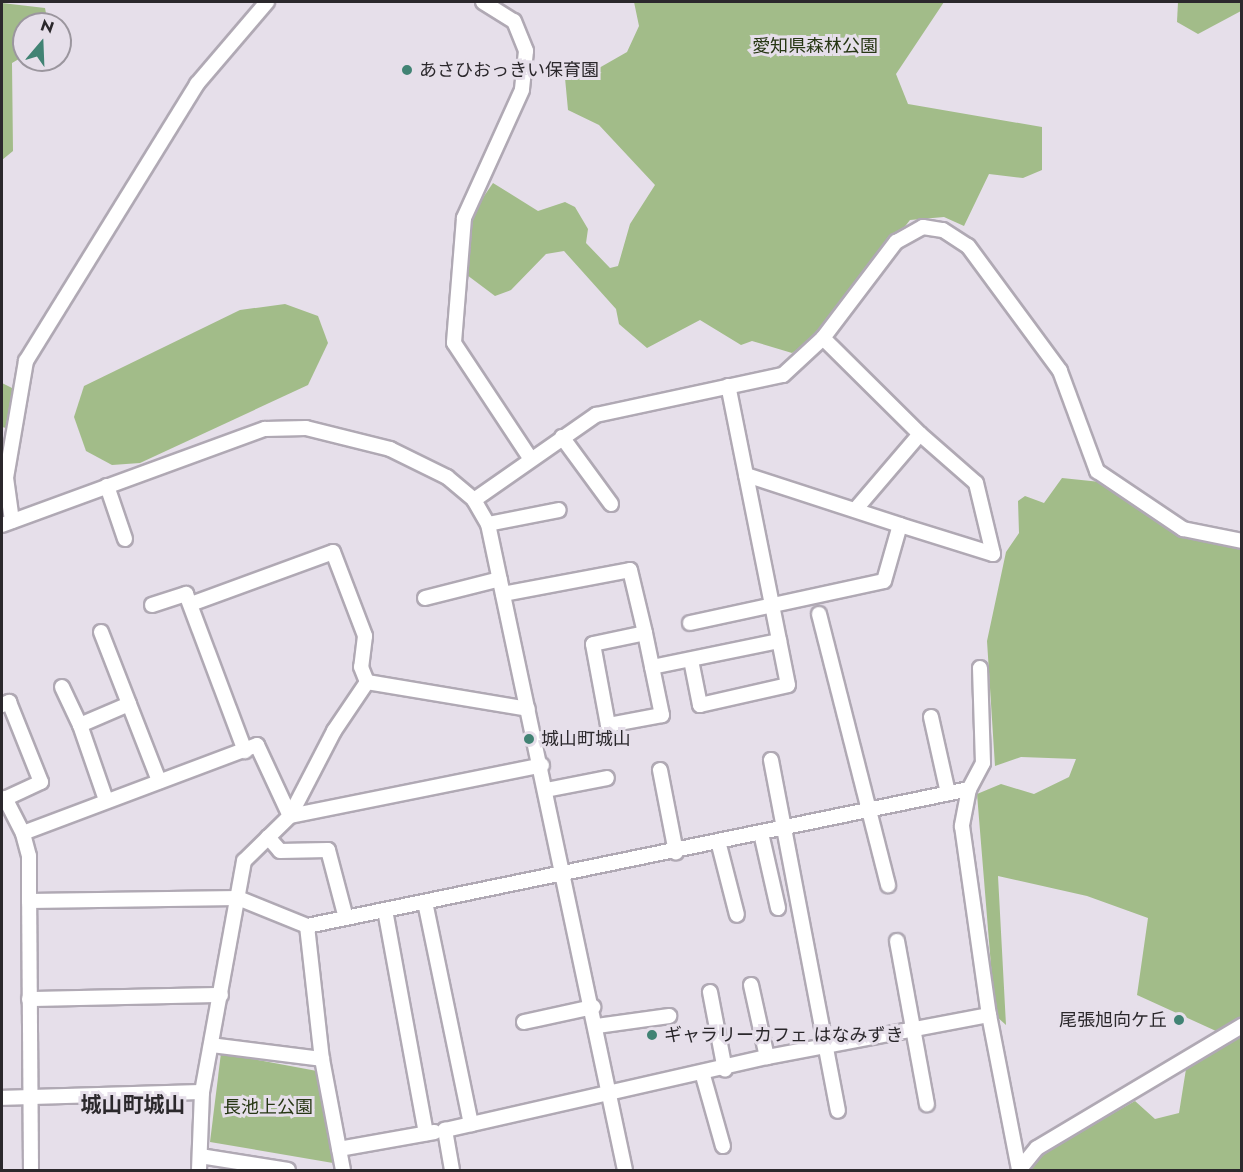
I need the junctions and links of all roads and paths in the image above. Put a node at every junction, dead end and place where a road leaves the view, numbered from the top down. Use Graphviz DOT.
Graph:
graph roads {
  1 [pos="267,2"];
  2 [pos="483,2"];
  3 [pos="822,338"];
  4 [pos="728,386"];
  5 [pos="920,434"];
  6 [pos="562,437"];
  7 [pos="530,458"];
  8 [pos="746,476"];
  9 [pos="107,486"];
  10 [pos="474,500"];
  11 [pos="611,504"];
  12 [pos="560,510"];
  13 [pos="855,510"];
  14 [pos="7,523"];
  15 [pos="488,524"];
  16 [pos="900,525"];
  17 [pos="125,539"];
  18 [pos="1242,541"];
  19 [pos="500,579"];
  20 [pos="503,594"];
  21 [pos="425,598"];
  22 [pos="773,603"];
  23 [pos="191,604"];
  24 [pos="152,605"];
  25 [pos="819,614"];
  26 [pos="690,623"];
  27 [pos="101,632"];
  28 [pos="645,633"];
  29 [pos="779,641"];
  30 [pos="691,660"];
  31 [pos="652,667"];
  32 [pos="980,668"];
  33 [pos="367,682"];
  34 [pos="62,687"];
  35 [pos="129,704"];
  36 [pos="2,705"];
  37 [pos="528,709"];
  38 [pos="931,717"];
  39 [pos="80,725"];
  40 [pos="245,751"];
  41 [pos="771,760"];
  42 [pos="542,765"];
  43 [pos="660,770"];
  44 [pos="607,778"];
  45 [pos="159,781"];
  46 [pos="969,789"];
  47 [pos="546,790"];
  48 [pos="948,794"];
  49 [pos="3,799"];
  50 [pos="106,800"];
  51 [pos="867,810"];
  52 [pos="290,816"];
  53 [pos="786,828"];
  54 [pos="23,833"];
  55 [pos="761,833"];
  56 [pos="268,837"];
  57 [pos="718,841"];
  58 [pos="676,852"];
  59 [pos="562,873"];
  60 [pos="888,885"];
  61 [pos="238,898"];
  62 [pos="29,901"];
  63 [pos="425,902"];
  64 [pos="778,908"];
  65 [pos="385,910"];
  66 [pos="737,915"];
  67 [pos="346,918"];
  68 [pos="308,926"];
  69 [pos="897,941"];
  70 [pos="751,985"];
  71 [pos="710,992"];
  72 [pos="221,995"];
  73 [pos="29,999"];
  74 [pos="593,1007"];
  75 [pos="989,1015"];
  76 [pos="669,1016"];
  77 [pos="524,1022"];
  78 [pos="597,1026"];
  79 [pos="1242,1026"];
  80 [pos="914,1031"];
  81 [pos="211,1045"];
  82 [pos="826,1047"];
  83 [pos="767,1057"];
  84 [pos="321,1059"];
  85 [pos="724,1070"];
  86 [pos="702,1072"];
  87 [pos="610,1091"];
  88 [pos="202,1092"];
  89 [pos="2,1098"];
  90 [pos="30,1098"];
  91 [pos="927,1104"];
  92 [pos="838,1111"];
  93 [pos="471,1124"];
  94 [pos="445,1130"];
  95 [pos="426,1133"];
  96 [pos="723,1146"];
  97 [pos="339,1149"];
  98 [pos="200,1156"];
  99 [pos="31,1170"];
  100 [pos="199,1170"];
  101 [pos="288,1170"];
  102 [pos="343,1170"];
  103 [pos="452,1170"];
  104 [pos="625,1170"];
  105 [pos="1019,1170"];
  1 -- 14 [label="street"];
  2 -- 7 [label="street"];
  3 -- 4 [label="street"];
  3 -- 5 [label="street"];
  3 -- 18 [label="street"];
  4 -- 6 [label="street"];
  4 -- 8 [label="street"];
  5 -- 13 [label="street"];
  5 -- 16 [label="street"];
  6 -- 7 [label="street"];
  6 -- 11 [label="street"];
  7 -- 10 [label="street"];
  8 -- 13 [label="street"];
  8 -- 22 [label="street"];
  9 -- 10 [label="street"];
  9 -- 14 [label="street"];
  9 -- 17 [label="street"];
  10 -- 15 [label="street"];
  12 -- 15 [label="street"];
  13 -- 16 [label="street"];
  15 -- 19 [label="street"];
  16 -- 22 [label="street"];
  19 -- 20 [label="street"];
  19 -- 21 [label="street"];
  20 -- 28 [label="street"];
  20 -- 37 [label="street"];
  22 -- 26 [label="street"];
  22 -- 29 [label="street"];
  23 -- 24 [label="street"];
  23 -- 33 [label="street"];
  23 -- 40 [label="street"];
  25 -- 51 [label="street"];
  27 -- 35 [label="street"];
  28 -- 31 [label="street"];
  28 -- 31 [label="street"];
  29 -- 30 [label="street"];
  29 -- 30 [label="street"];
  30 -- 31 [label="street"];
  32 -- 46 [label="street"];
  33 -- 37 [label="street"];
  33 -- 52 [label="street"];
  34 -- 39 [label="street"];
  35 -- 39 [label="street"];
  35 -- 45 [label="street"];
  36 -- 49 [label="street"];
  37 -- 42 [label="street"];
  38 -- 48 [label="street"];
  39 -- 50 [label="street"];
  40 -- 45 [label="street"];
  40 -- 52 [label="street"];
  41 -- 53 [label="street"];
  42 -- 47 [label="street"];
  42 -- 52 [label="street"];
  43 -- 58 [label="street"];
  44 -- 47 [label="street"];
  45 -- 50 [label="street"];
  46 -- 48 [label="street"];
  46 -- 75 [label="street"];
  47 -- 59 [label="street"];
  48 -- 51 [label="street"];
  49 -- 54 [label="street"];
  50 -- 54 [label="street"];
  51 -- 53 [label="street"];
  51 -- 60 [label="street"];
  52 -- 56 [label="street"];
  53 -- 55 [label="street"];
  53 -- 82 [label="street"];
  54 -- 62 [label="street"];
  55 -- 57 [label="street"];
  55 -- 64 [label="street"];
  56 -- 61 [label="street"];
  56 -- 67 [label="street"];
  57 -- 58 [label="street"];
  57 -- 66 [label="street"];
  58 -- 59 [label="street"];
  59 -- 63 [label="street"];
  59 -- 74 [label="street"];
  61 -- 62 [label="street"];
  61 -- 68 [label="street"];
  61 -- 72 [label="street"];
  62 -- 73 [label="street"];
  63 -- 65 [label="street"];
  63 -- 93 [label="street"];
  65 -- 67 [label="street"];
  65 -- 95 [label="street"];
  67 -- 68 [label="street"];
  68 -- 84 [label="street"];
  69 -- 80 [label="street"];
  70 -- 83 [label="street"];
  71 -- 85 [label="street"];
  72 -- 73 [label="street"];
  72 -- 81 [label="street"];
  73 -- 90 [label="street"];
  74 -- 77 [label="street"];
  74 -- 78 [label="street"];
  75 -- 80 [label="street"];
  75 -- 105 [label="street"];
  76 -- 78 [label="street"];
  78 -- 87 [label="street"];
  79 -- 105 [label="street"];
  80 -- 82 [label="street"];
  80 -- 91 [label="street"];
  81 -- 84 [label="street"];
  81 -- 88 [label="street"];
  82 -- 83 [label="street"];
  82 -- 92 [label="street"];
  83 -- 85 [label="street"];
  84 -- 97 [label="street"];
  85 -- 86 [label="street"];
  86 -- 87 [label="street"];
  86 -- 96 [label="street"];
  87 -- 93 [label="street"];
  87 -- 104 [label="street"];
  88 -- 90 [label="street"];
  88 -- 98 [label="street"];
  89 -- 90 [label="street"];
  90 -- 99 [label="street"];
  93 -- 94 [label="street"];
  94 -- 95 [label="street"];
  94 -- 103 [label="street"];
  95 -- 97 [label="street"];
  97 -- 102 [label="street"];
  98 -- 100 [label="street"];
  98 -- 101 [label="street"];
}
